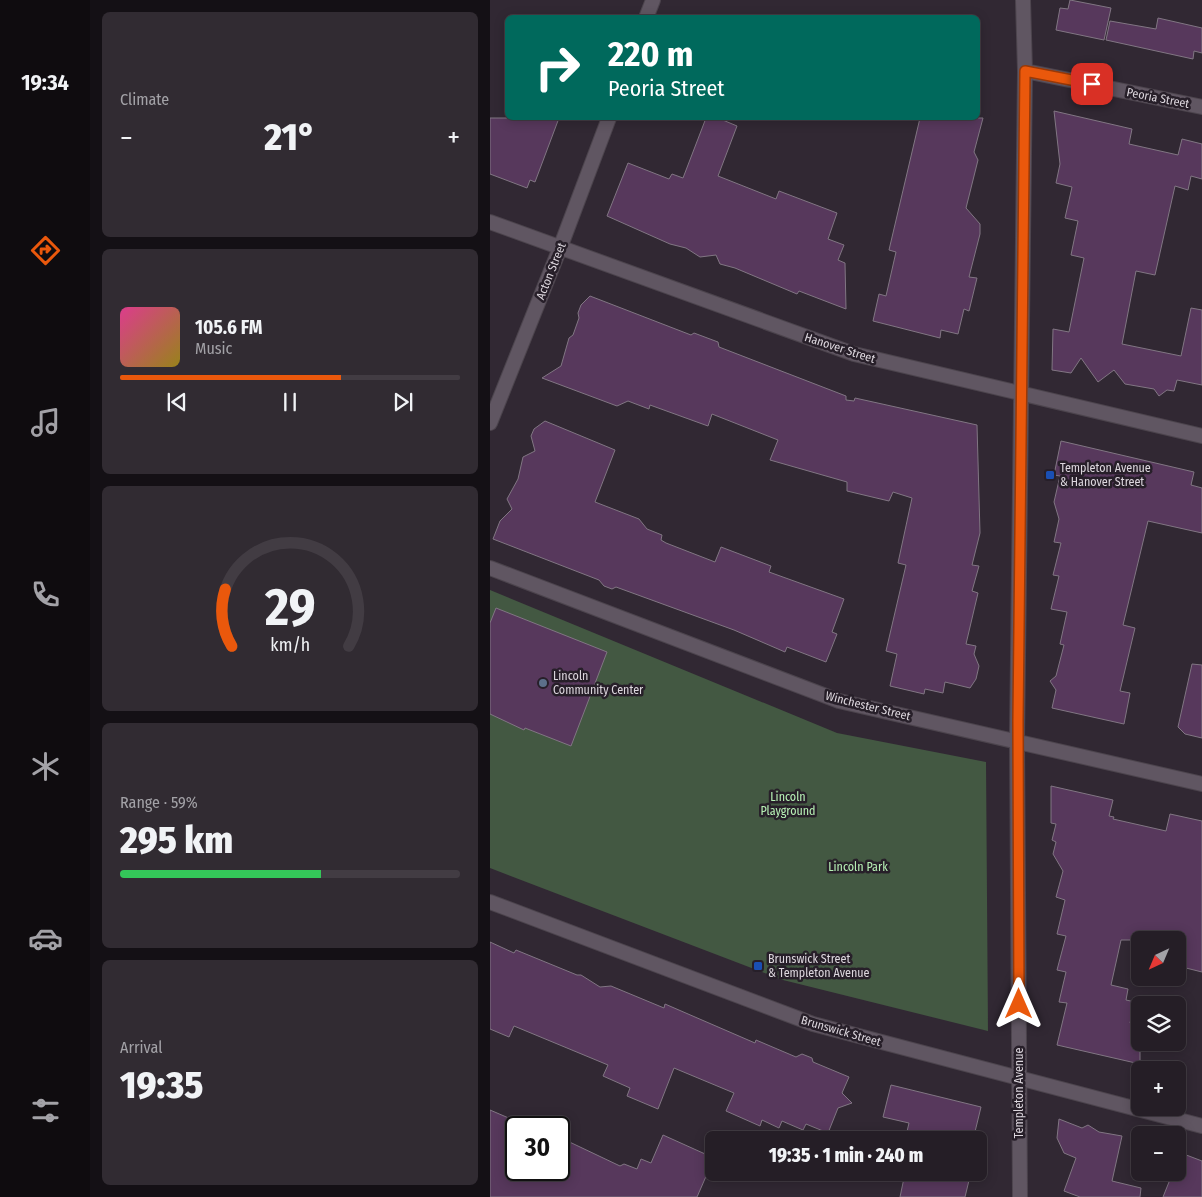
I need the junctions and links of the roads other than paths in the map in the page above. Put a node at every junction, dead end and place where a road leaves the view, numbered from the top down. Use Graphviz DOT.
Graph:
graph roads {
  1 [pos="653,0"];
  2 [pos="1023,0"];
  3 [pos="647,15"];
  4 [pos="1025,71"];
  5 [pos="1202,107"];
  6 [pos="608,120"];
  7 [pos="490,222"];
  8 [pos="560,248"];
  9 [pos="1021,395"];
  10 [pos="490,423"];
  11 [pos="1202,436"];
  12 [pos="490,568"];
  13 [pos="1017,740"];
  14 [pos="1202,784"];
  15 [pos="490,902"];
  16 [pos="1019,1078"];
  17 [pos="1202,1126"];
  18 [pos="1020,1197"];
  1 -- 3 [label="street"];
  2 -- 4 [label="street, Templeton Avenue"];
  4 -- 5 [label="street, Peoria Street"];
  4 -- 9 [label="street, Templeton Avenue"];
  6 -- 8 [label="street, Acton Street"];
  7 -- 8 [label="street, Hanover Street"];
  8 -- 9 [label="street, Hanover Street"];
  8 -- 10 [label="street, Acton Street"];
  9 -- 11 [label="street, Hanover Street"];
  9 -- 13 [label="street, Templeton Avenue"];
  12 -- 13 [label="street, Winchester Street"];
  13 -- 14 [label="street, Winchester Street"];
  13 -- 16 [label="street, Templeton Avenue"];
  15 -- 16 [label="street, Brunswick Street"];
  16 -- 17 [label="street, Brunswick Street"];
  16 -- 18 [label="street, Templeton Avenue"];
}
